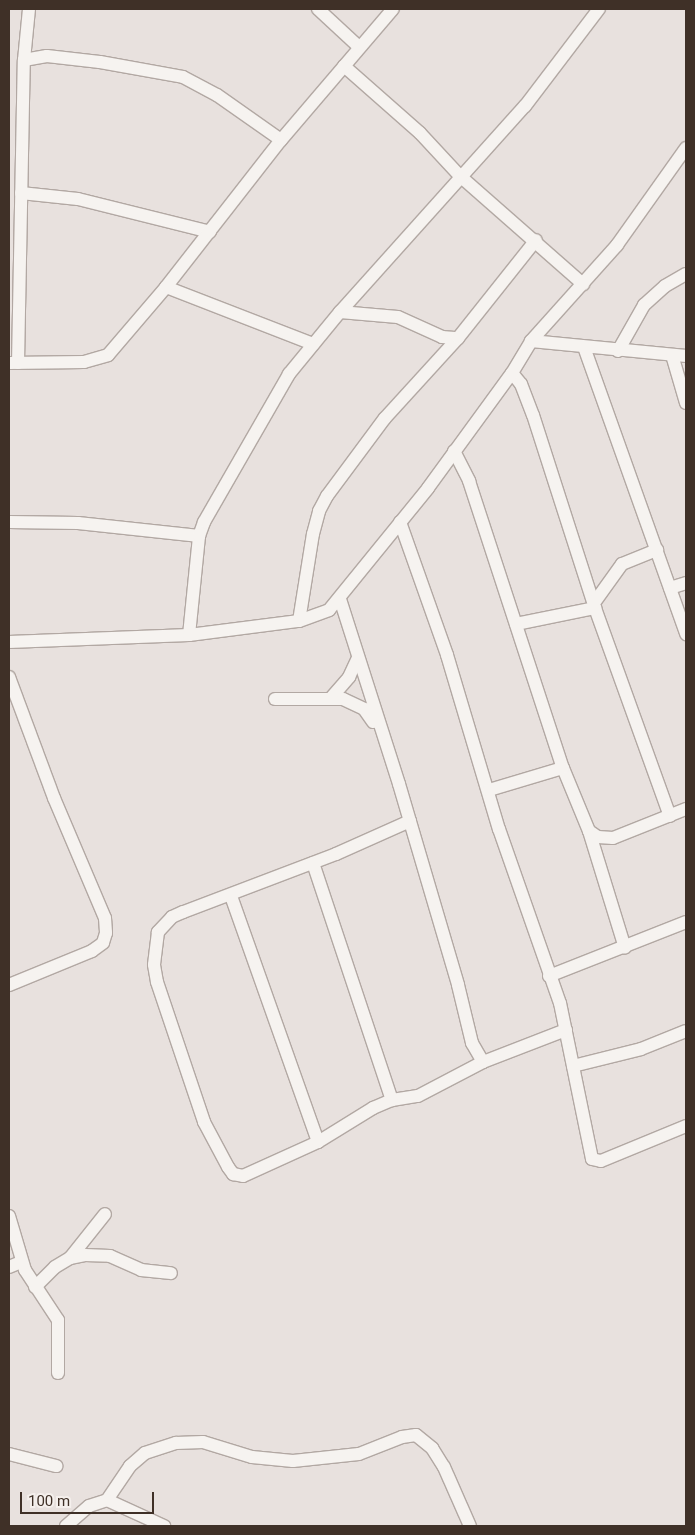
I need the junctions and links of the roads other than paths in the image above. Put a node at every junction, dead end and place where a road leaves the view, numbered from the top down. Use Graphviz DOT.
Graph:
graph roads {
  1 [pos="29,9"];
  2 [pos="318,9"];
  3 [pos="393,9"];
  4 [pos="599,9"];
  5 [pos="359,47"];
  6 [pos="24,60"];
  7 [pos="344,66"];
  8 [pos="281,140"];
  9 [pos="686,149"];
  10 [pos="460,176"];
  11 [pos="21,193"];
  12 [pos="210,232"];
  13 [pos="536,240"];
  14 [pos="686,274"];
  15 [pos="583,284"];
  16 [pos="166,287"];
  17 [pos="340,312"];
  18 [pos="458,338"];
  19 [pos="531,341"];
  20 [pos="313,344"];
  21 [pos="584,347"];
  22 [pos="618,351"];
  23 [pos="672,354"];
  24 [pos="686,356"];
  25 [pos="13,363"];
  26 [pos="512,373"];
  27 [pos="686,403"];
  28 [pos="454,451"];
  29 [pos="9,522"];
  30 [pos="400,522"];
  31 [pos="199,536"];
  32 [pos="657,550"];
  33 [pos="686,583"];
  34 [pos="670,588"];
  35 [pos="340,599"];
  36 [pos="594,605"];
  37 [pos="299,622"];
  38 [pos="516,624"];
  39 [pos="686,634"];
  40 [pos="188,635"];
  41 [pos="9,642"];
  42 [pos="358,658"];
  43 [pos="9,677"];
  44 [pos="331,698"];
  45 [pos="275,699"];
  46 [pos="384,740"];
  47 [pos="563,768"];
  48 [pos="489,790"];
  49 [pos="686,809"];
  50 [pos="670,816"];
  51 [pos="410,821"];
  52 [pos="589,831"];
  53 [pos="313,863"];
  54 [pos="231,896"];
  55 [pos="686,922"];
  56 [pos="626,948"];
  57 [pos="550,976"];
  58 [pos="9,985"];
  59 [pos="566,1030"];
  60 [pos="686,1031"];
  61 [pos="483,1062"];
  62 [pos="574,1066"];
  63 [pos="392,1100"];
  64 [pos="686,1126"];
  65 [pos="318,1142"];
  66 [pos="104,1214"];
  67 [pos="9,1216"];
  68 [pos="70,1258"];
  69 [pos="21,1262"];
  70 [pos="9,1267"];
  71 [pos="170,1273"];
  72 [pos="35,1288"];
  73 [pos="58,1373"];
  74 [pos="9,1454"];
  75 [pos="56,1466"];
  76 [pos="107,1500"];
  77 [pos="66,1526"];
  78 [pos="164,1526"];
  79 [pos="470,1526"];
  1 -- 6 [label="street"];
  2 -- 5 [label="street"];
  3 -- 5 [label="street"];
  4 -- 10 [label="street"];
  5 -- 7 [label="street"];
  6 -- 8 [label="street"];
  6 -- 11 [label="street"];
  7 -- 8 [label="street"];
  7 -- 10 [label="street"];
  8 -- 12 [label="street"];
  9 -- 15 [label="street"];
  10 -- 13 [label="street"];
  10 -- 17 [label="street"];
  11 -- 12 [label="street"];
  11 -- 25 [label="street"];
  12 -- 16 [label="street"];
  13 -- 15 [label="street"];
  13 -- 18 [label="street"];
  14 -- 22 [label="street"];
  15 -- 19 [label="street"];
  16 -- 20 [label="street"];
  16 -- 25 [label="street"];
  17 -- 18 [label="street"];
  17 -- 20 [label="street"];
  18 -- 37 [label="street"];
  19 -- 21 [label="street"];
  19 -- 26 [label="street"];
  20 -- 31 [label="street"];
  21 -- 22 [label="street"];
  21 -- 32 [label="street"];
  22 -- 23 [label="street"];
  23 -- 24 [label="street"];
  23 -- 27 [label="street"];
  26 -- 28 [label="street"];
  26 -- 36 [label="street"];
  28 -- 30 [label="street"];
  28 -- 38 [label="street"];
  29 -- 31 [label="street"];
  30 -- 35 [label="street"];
  30 -- 48 [label="street"];
  31 -- 40 [label="street"];
  32 -- 34 [label="street"];
  32 -- 36 [label="street"];
  33 -- 34 [label="street"];
  34 -- 39 [label="street"];
  35 -- 37 [label="street"];
  35 -- 42 [label="street"];
  36 -- 38 [label="street"];
  36 -- 50 [label="street"];
  37 -- 40 [label="street"];
  38 -- 47 [label="street"];
  40 -- 41 [label="street"];
  42 -- 44 [label="street"];
  42 -- 46 [label="street"];
  43 -- 58 [label="street"];
  44 -- 45 [label="street"];
  44 -- 46 [label="street"];
  46 -- 51 [label="street"];
  47 -- 48 [label="street"];
  47 -- 52 [label="street"];
  48 -- 57 [label="street"];
  49 -- 50 [label="street"];
  50 -- 52 [label="street"];
  51 -- 53 [label="street"];
  51 -- 61 [label="street"];
  52 -- 56 [label="street"];
  53 -- 54 [label="street"];
  53 -- 63 [label="street"];
  54 -- 65 [label="street"];
  54 -- 65 [label="street"];
  55 -- 56 [label="street"];
  56 -- 57 [label="street"];
  57 -- 59 [label="street"];
  59 -- 61 [label="street"];
  59 -- 62 [label="street"];
  60 -- 62 [label="street"];
  61 -- 63 [label="street"];
  62 -- 64 [label="street"];
  63 -- 65 [label="street"];
  66 -- 68 [label="street"];
  67 -- 69 [label="street"];
  68 -- 71 [label="street"];
  68 -- 72 [label="street"];
  69 -- 70 [label="street"];
  69 -- 72 [label="street"];
  72 -- 73 [label="street"];
  74 -- 75 [label="street"];
  76 -- 77 [label="street"];
  76 -- 78 [label="street"];
  76 -- 79 [label="street"];
}
